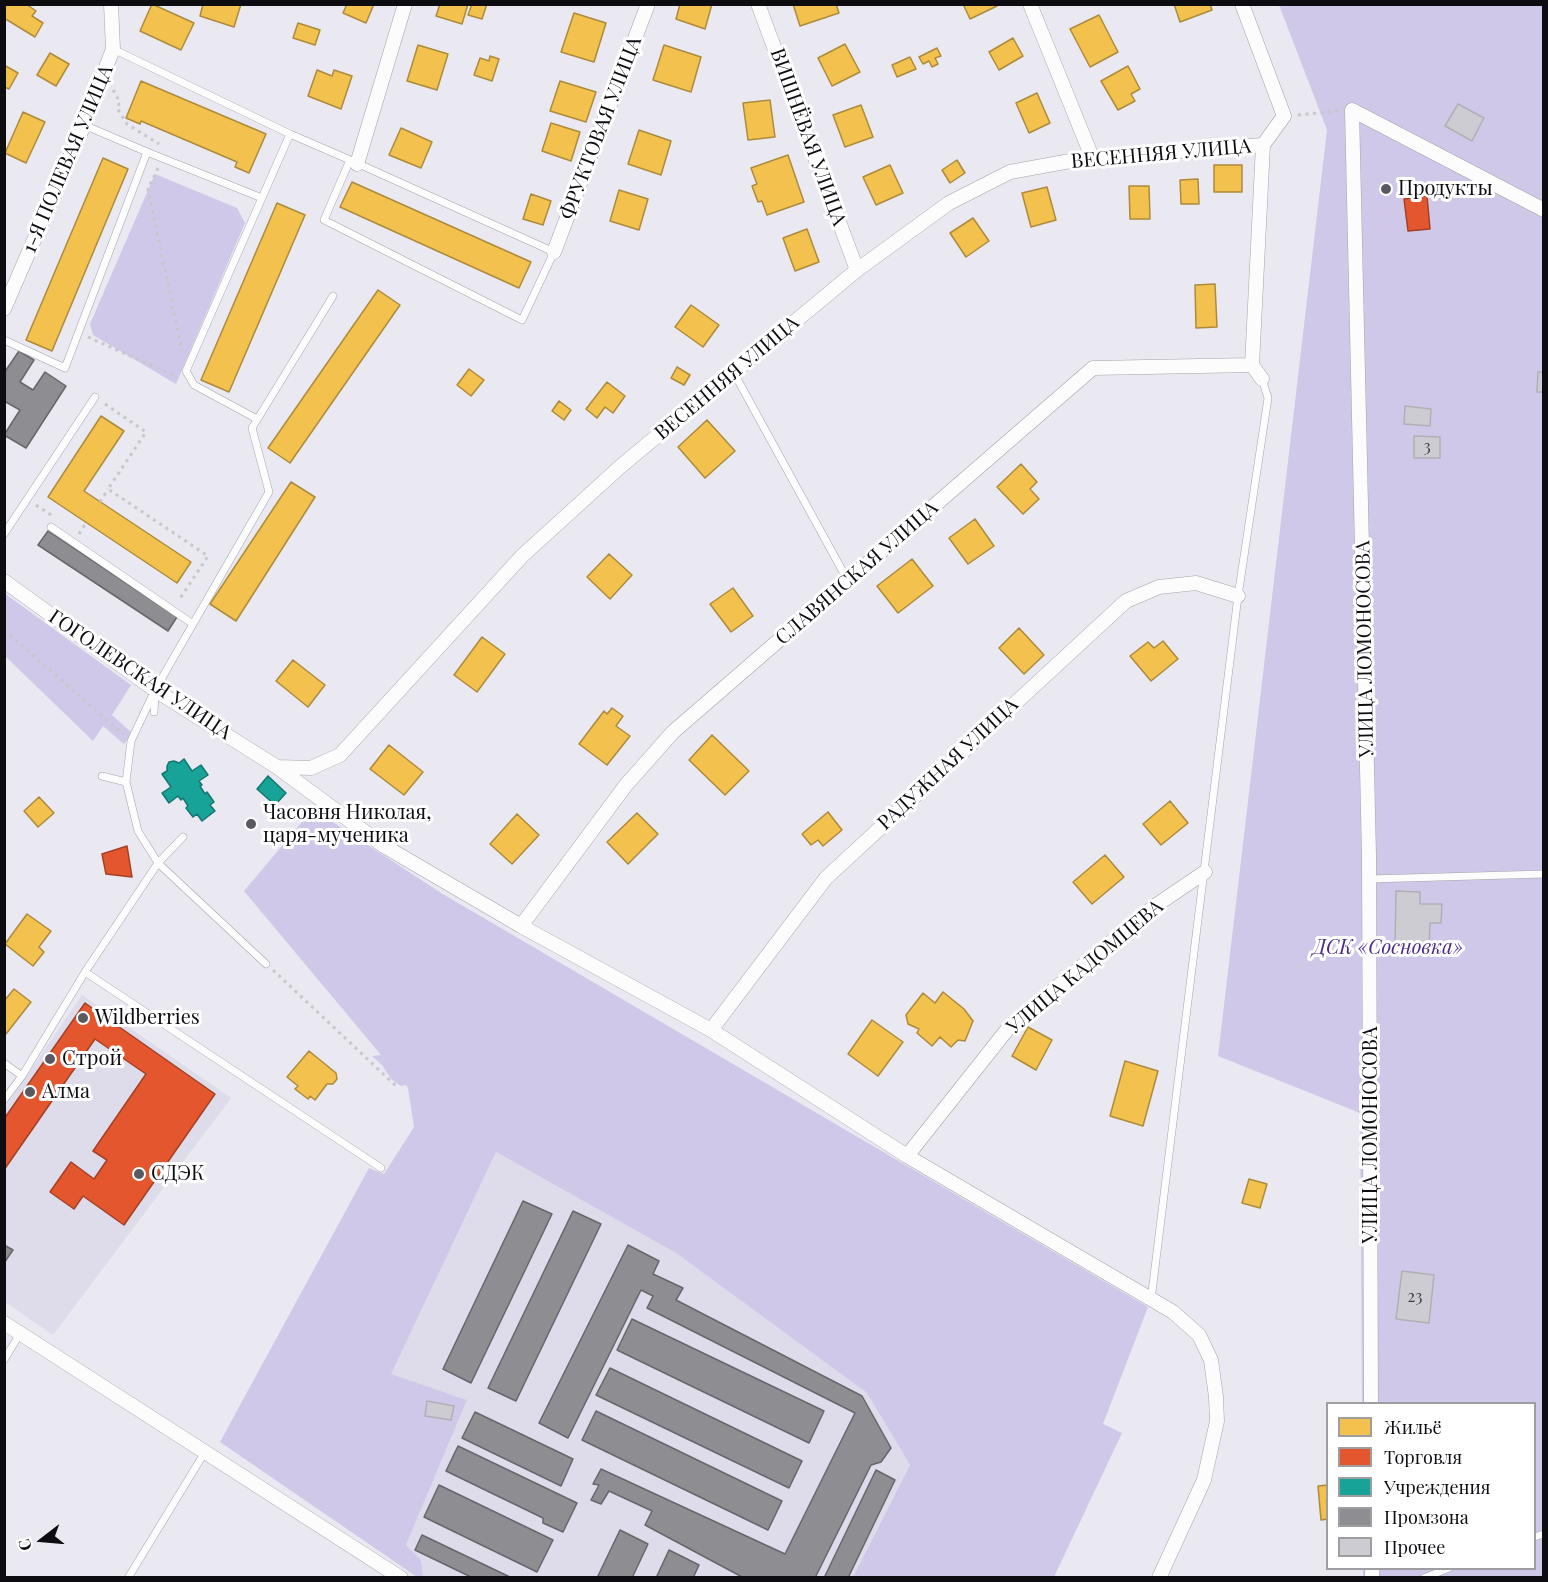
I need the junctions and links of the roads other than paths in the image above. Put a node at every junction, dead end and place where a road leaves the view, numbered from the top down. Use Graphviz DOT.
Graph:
graph roads {
  1 [pos="111,4"];
  2 [pos="405,4"];
  3 [pos="648,4"];
  4 [pos="758,4"];
  5 [pos="1030,4"];
  6 [pos="1242,4"];
  7 [pos="113,49"];
  8 [pos="84,125"];
  9 [pos="290,134"];
  10 [pos="1263,145"];
  11 [pos="147,152"];
  12 [pos="1092,157"];
  13 [pos="354,162"];
  14 [pos="262,198"];
  15 [pos="1544,210"];
  16 [pos="554,252"];
  17 [pos="857,270"];
  18 [pos="333,296"];
  19 [pos="4,309"];
  20 [pos="4,340"];
  21 [pos="1252,365"];
  22 [pos="734,372"];
  23 [pos="1262,379"];
  24 [pos="95,397"];
  25 [pos="257,419"];
  26 [pos="51,527"];
  27 [pos="4,534"];
  28 [pos="4,581"];
  29 [pos="848,581"];
  30 [pos="1238,596"];
  31 [pos="193,624"];
  32 [pos="155,690"];
  33 [pos="154,712"];
  34 [pos="277,767"];
  35 [pos="102,776"];
  36 [pos="126,782"];
  37 [pos="183,837"];
  38 [pos="158,863"];
  39 [pos="1205,872"];
  40 [pos="1544,874"];
  41 [pos="1370,879"];
  42 [pos="522,926"];
  43 [pos="266,964"];
  44 [pos="85,972"];
  45 [pos="711,1030"];
  46 [pos="4,1063"];
  47 [pos="22,1076"];
  48 [pos="4,1101"];
  49 [pos="907,1156"];
  50 [pos="381,1168"];
  51 [pos="1150,1299"];
  52 [pos="4,1323"];
  53 [pos="21,1332"];
  54 [pos="4,1360"];
  55 [pos="1371,1402"];
  56 [pos="205,1452"];
  57 [pos="1446,1570"];
  58 [pos="128,1578"];
  59 [pos="401,1578"];
  60 [pos="1159,1578"];
  61 [pos="1424,1578"];
  1 -- 7 [label="street, 1-Я ПОЛЕВАЯ УЛИЦА"];
  2 -- 13 [label="street"];
  3 -- 16 [label="street, ФРУКТОВАЯ УЛИЦА"];
  4 -- 17 [label="street, ВИШНЁВАЯ УЛИЦА"];
  5 -- 12 [label="street"];
  6 -- 10 [label="street"];
  7 -- 8 [label="street, 1-Я ПОЛЕВАЯ УЛИЦА"];
  7 -- 9 [label="lane"];
  8 -- 11 [label="lane"];
  8 -- 19 [label="street, 1-Я ПОЛЕВАЯ УЛИЦА"];
  9 -- 13 [label="lane"];
  9 -- 14 [label="lane"];
  10 -- 12 [label="street, ВЕСЕННЯЯ УЛИЦА"];
  10 -- 21 [label="street"];
  11 -- 14 [label="lane"];
  11 -- 20 [label="lane"];
  12 -- 17 [label="street, ВЕСЕННЯЯ УЛИЦА"];
  13 -- 16 [label="lane"];
  13 -- 16 [label="lane"];
  14 -- 25 [label="lane"];
  15 -- 41 [label="street, УЛИЦА ЛОМОНОСОВА"];
  17 -- 22 [label="street, ВЕСЕННЯЯ УЛИЦА"];
  18 -- 25 [label="lane"];
  21 -- 23 [label="street"];
  21 -- 29 [label="street, СЛАВЯНСКАЯ УЛИЦА"];
  22 -- 29 [label="lane"];
  22 -- 34 [label="street, ВЕСЕННЯЯ УЛИЦА"];
  23 -- 30 [label="lane"];
  24 -- 27 [label="lane"];
  25 -- 31 [label="lane"];
  26 -- 31 [label="lane"];
  28 -- 32 [label="street, ГОГОЛЕВСКАЯ УЛИЦА"];
  29 -- 42 [label="street, СЛАВЯНСКАЯ УЛИЦА"];
  30 -- 39 [label="lane"];
  30 -- 45 [label="street, РАДУЖНАЯ УЛИЦА"];
  31 -- 32 [label="lane"];
  32 -- 33 [label="lane"];
  32 -- 34 [label="street, ГОГОЛЕВСКАЯ УЛИЦА"];
  32 -- 36 [label="lane"];
  34 -- 42 [label="street, ГОГОЛЕВСКАЯ УЛИЦА"];
  35 -- 36 [label="lane"];
  36 -- 38 [label="lane"];
  37 -- 38 [label="lane"];
  38 -- 43 [label="lane"];
  38 -- 44 [label="lane"];
  39 -- 49 [label="street, УЛИЦА КАДОМЦЕВА"];
  39 -- 51 [label="lane"];
  40 -- 41 [label="lane"];
  41 -- 55 [label="street, УЛИЦА ЛОМОНОСОВА"];
  42 -- 45 [label="street, ГОГОЛЕВСКАЯ УЛИЦА"];
  44 -- 47 [label="lane"];
  44 -- 50 [label="lane"];
  45 -- 49 [label="street, ГОГОЛЕВСКАЯ УЛИЦА"];
  46 -- 47 [label="lane"];
  47 -- 48 [label="lane"];
  49 -- 51 [label="street, ГОГОЛЕВСКАЯ УЛИЦА"];
  51 -- 60 [label="street, ГОГОЛЕВСКАЯ УЛИЦА"];
  52 -- 53 [label="street"];
  53 -- 54 [label="lane"];
  53 -- 56 [label="street"];
  56 -- 58 [label="lane"];
  56 -- 59 [label="street"];
  57 -- 61 [label="lane"];
}
